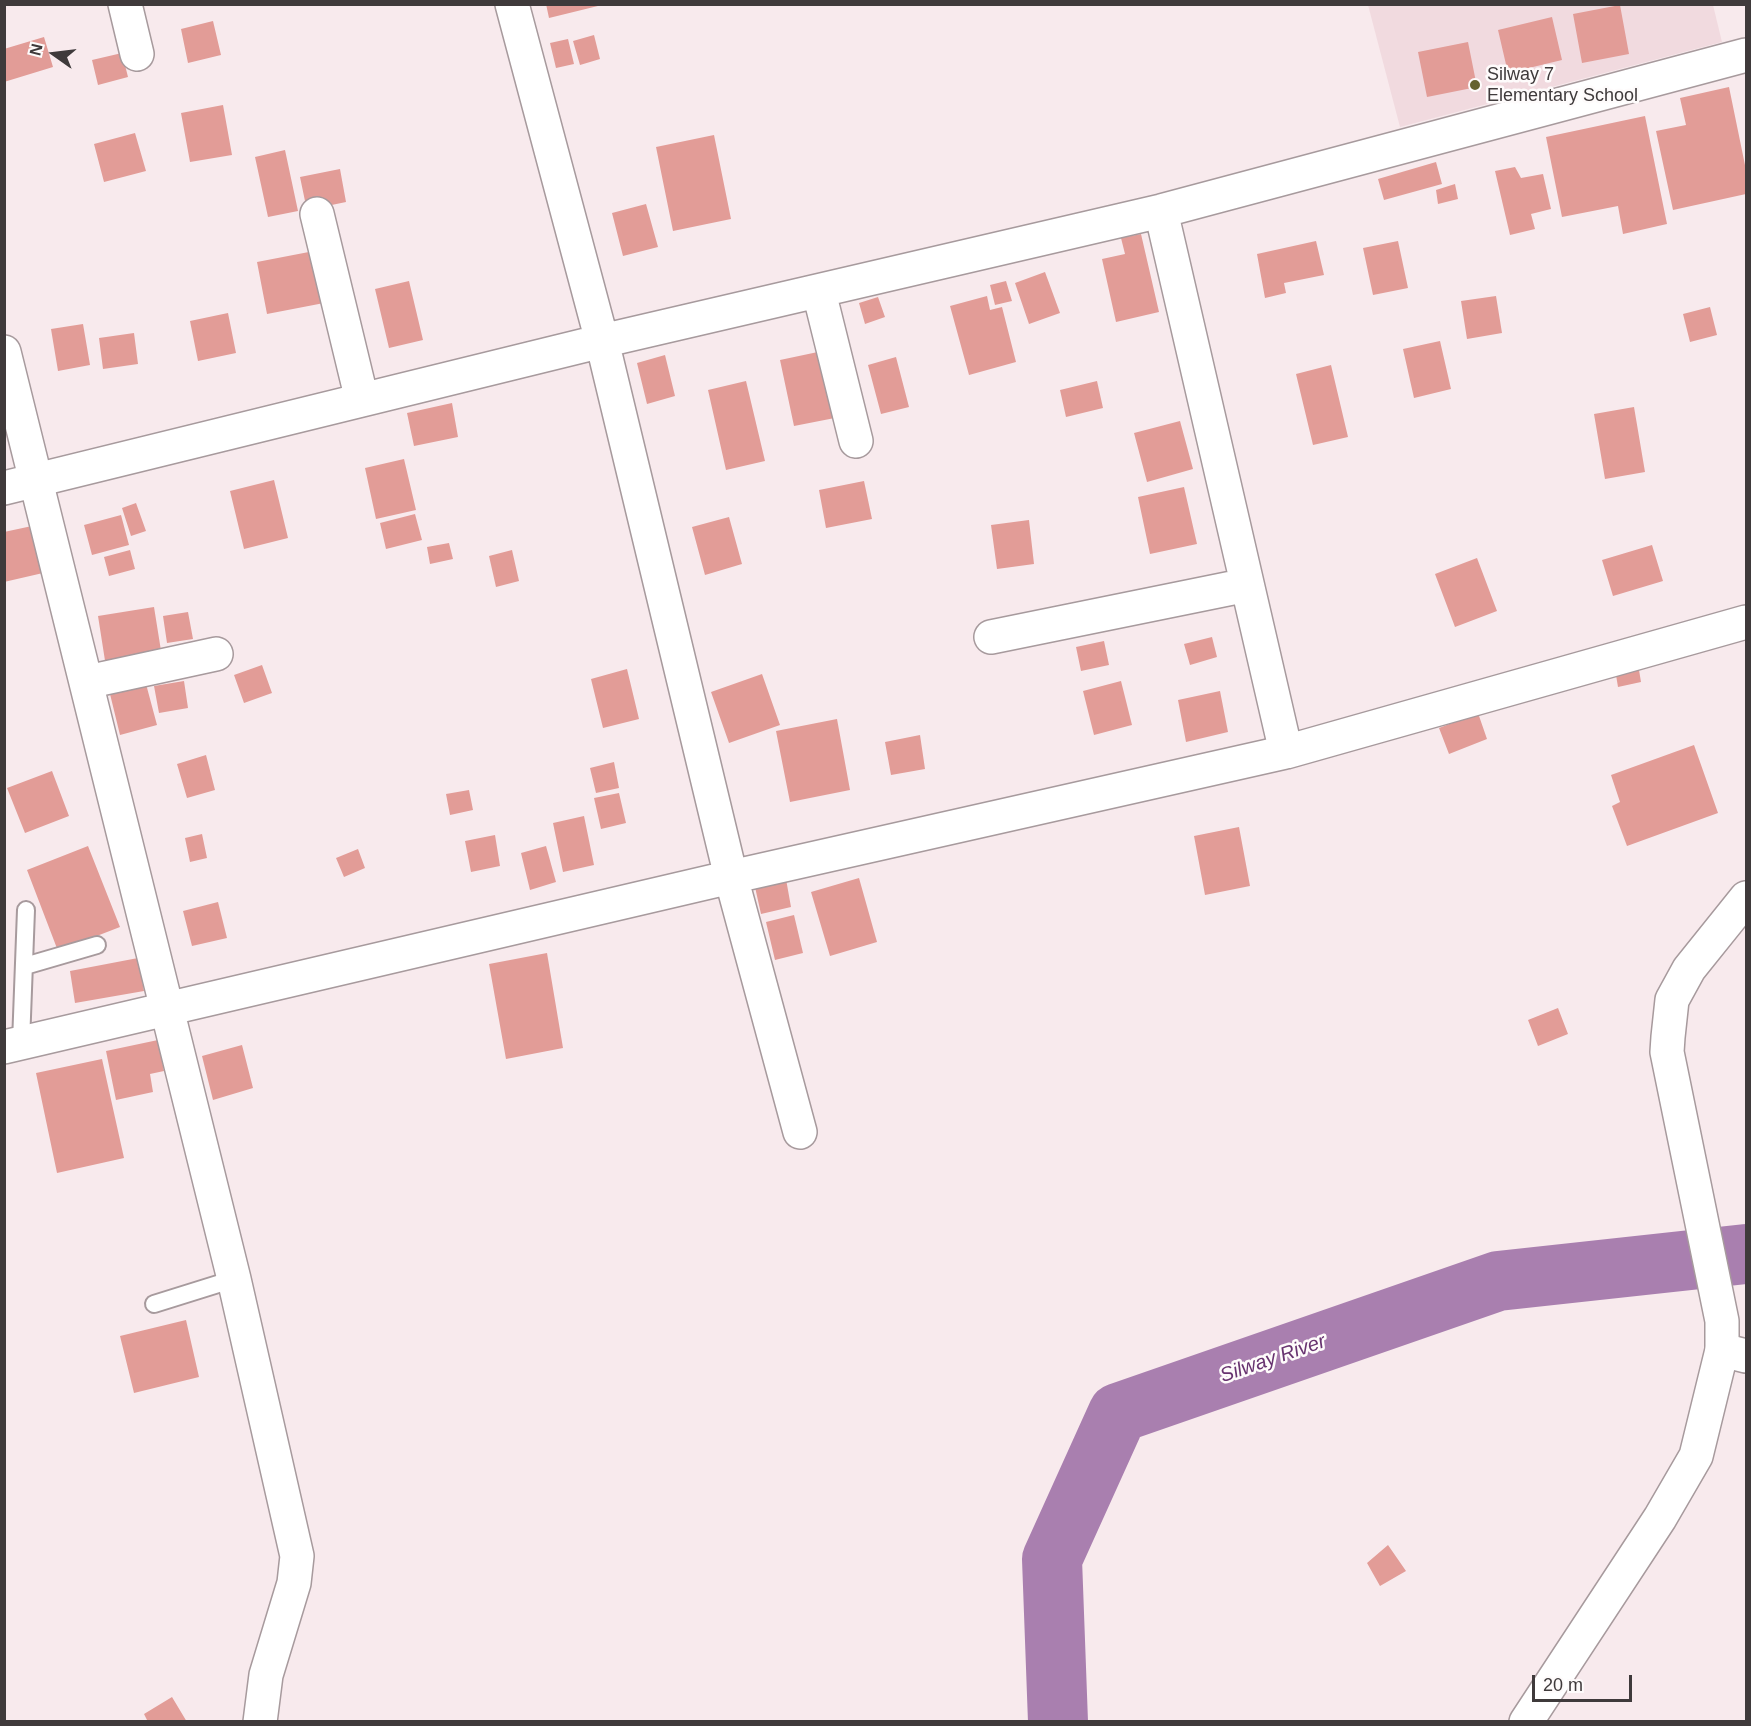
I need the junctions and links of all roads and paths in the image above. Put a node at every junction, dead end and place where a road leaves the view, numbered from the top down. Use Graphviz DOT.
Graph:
graph roads {
  1 [pos="125,4"];
  2 [pos="512,4"];
  3 [pos="137,54"];
  4 [pos="1746,55"];
  5 [pos="1161,211"];
  6 [pos="317,214"];
  7 [pos="819,292"];
  8 [pos="602,341"];
  9 [pos="4,352"];
  10 [pos="362,400"];
  11 [pos="856,441"];
  12 [pos="37,479"];
  13 [pos="4,488"];
  14 [pos="1247,585"];
  15 [pos="1746,622"];
  16 [pos="991,637"];
  17 [pos="216,654"];
  18 [pos="87,682"];
  19 [pos="1286,752"];
  20 [pos="731,877"];
  21 [pos="1746,898"];
  22 [pos="26,910"];
  23 [pos="98,945"];
  24 [pos="25,966"];
  25 [pos="168,1009"];
  26 [pos="13,1045"];
  27 [pos="800,1132"];
  28 [pos="234,1279"];
  29 [pos="154,1304"];
  30 [pos="1730,1342"];
  31 [pos="260,1722"];
  32 [pos="1526,1722"];
  1 -- 3 [label="street"];
  2 -- 8 [label="street"];
  4 -- 5 [label="street"];
  5 -- 7 [label="street"];
  5 -- 14 [label="street"];
  6 -- 10 [label="street"];
  7 -- 8 [label="street"];
  7 -- 11 [label="street"];
  8 -- 10 [label="street"];
  8 -- 20 [label="street"];
  9 -- 12 [label="street"];
  10 -- 12 [label="street"];
  12 -- 13 [label="street"];
  12 -- 18 [label="street"];
  14 -- 16 [label="street"];
  14 -- 19 [label="street"];
  15 -- 19 [label="street"];
  17 -- 18 [label="street"];
  18 -- 25 [label="street"];
  19 -- 20 [label="street"];
  20 -- 25 [label="street"];
  20 -- 27 [label="street"];
  21 -- 30 [label="street"];
  22 -- 24 [label="lane"];
  23 -- 24 [label="lane"];
  24 -- 26 [label="lane"];
  25 -- 26 [label="street"];
  25 -- 28 [label="street"];
  28 -- 29 [label="lane"];
  28 -- 31 [label="street"];
  30 -- 32 [label="street"];
}
